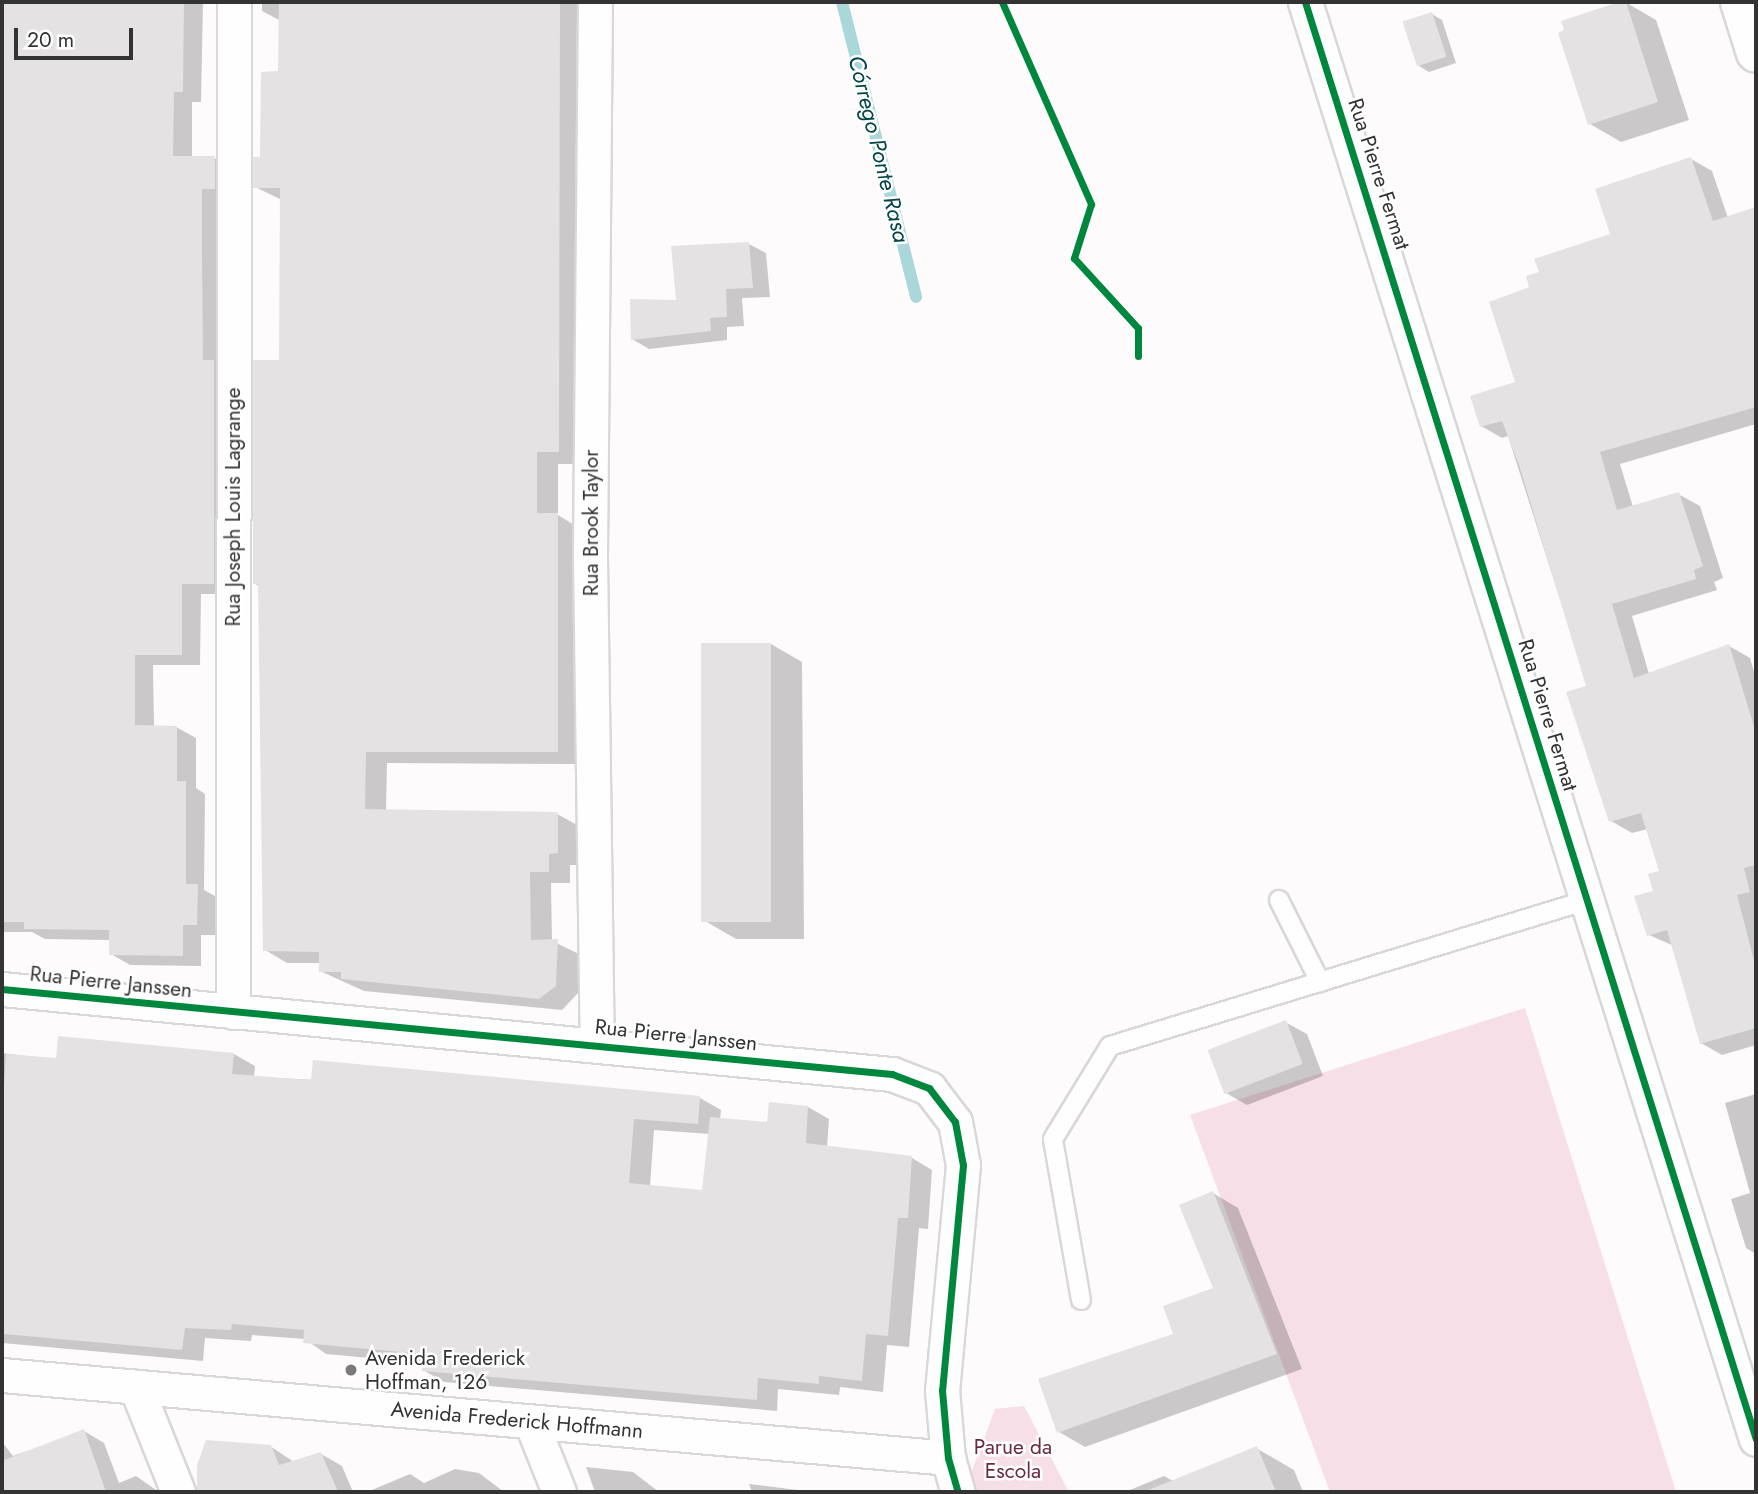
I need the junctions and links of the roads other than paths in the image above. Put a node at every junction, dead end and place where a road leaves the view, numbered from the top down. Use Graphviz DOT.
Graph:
graph roads {
  1 [pos="234,2"];
  2 [pos="595,2"];
  3 [pos="1305,2"];
  4 [pos="1740,2"];
  5 [pos="1756,53"];
  6 [pos="1279,900"];
  7 [pos="1587,900"];
  8 [pos="1320,982"];
  9 [pos="2,989"];
  10 [pos="233,1012"];
  11 [pos="597,1044"];
  12 [pos="1081,1300"];
  13 [pos="2,1375"];
  14 [pos="136,1387"];
  15 [pos="531,1422"];
  16 [pos="1756,1439"];
  17 [pos="948,1458"];
  18 [pos="178,1492"];
  19 [pos="559,1492"];
  20 [pos="958,1492"];
  1 -- 10 [label="street, Rua Joseph Louis Lagrange"];
  2 -- 11 [label="street, Rua Brook Taylor"];
  3 -- 7 [label="street, Rua Pierre Fermat"];
  4 -- 5 [label="main road"];
  6 -- 8 [label="lane"];
  7 -- 8 [label="lane"];
  7 -- 16 [label="street, Rua Pierre Fermat"];
  8 -- 12 [label="lane"];
  9 -- 10 [label="street, Rua Pierre Janssen"];
  10 -- 11 [label="street, Rua Pierre Janssen"];
  11 -- 17 [label="street, Rua Pierre Janssen"];
  13 -- 14 [label="street, Avenida Frederick Hoffmann"];
  14 -- 15 [label="street, Avenida Frederick Hoffmann"];
  14 -- 18 [label="street"];
  15 -- 17 [label="street, Avenida Frederick Hoffmann"];
  15 -- 19 [label="street"];
  17 -- 20 [label="street, Rua Pierre Janssen"];
}
